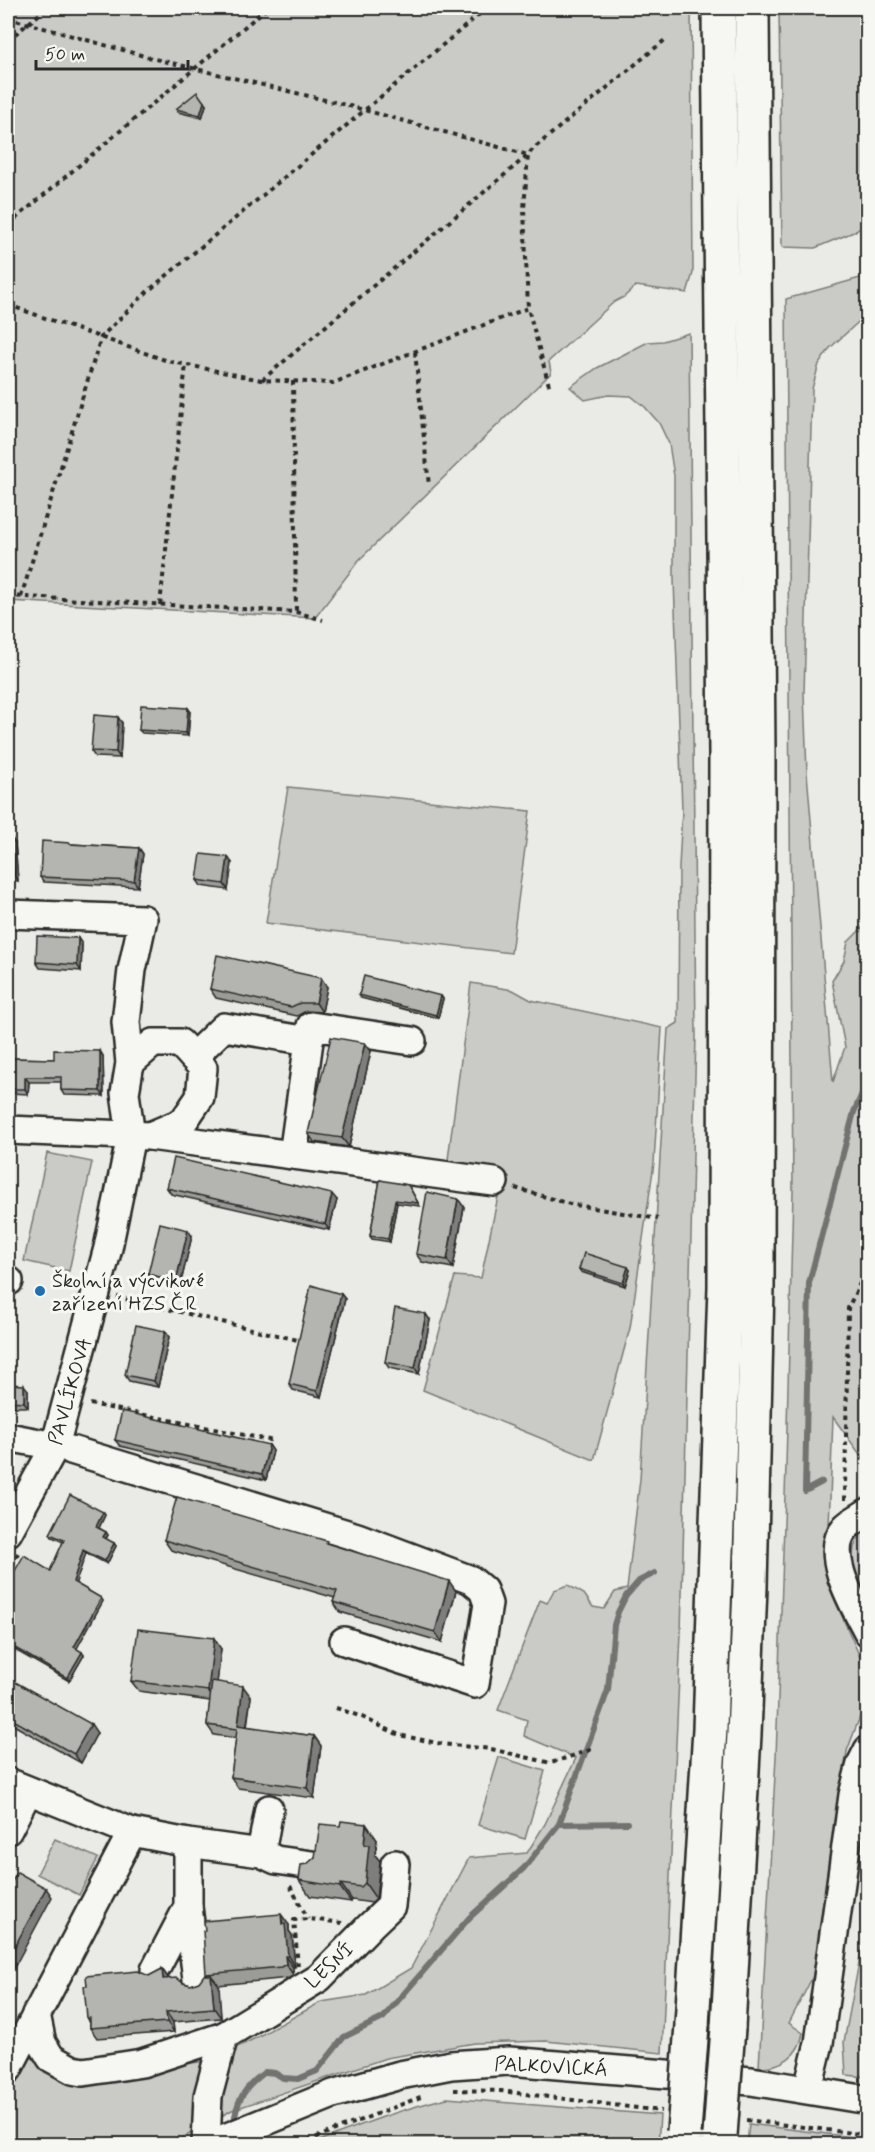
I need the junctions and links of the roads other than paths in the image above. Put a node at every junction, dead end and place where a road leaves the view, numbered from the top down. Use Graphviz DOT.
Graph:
graph roads {
  1 [pos="719,8"];
  2 [pos="752,8"];
  3 [pos="8,914"];
  4 [pos="309,1041"];
  5 [pos="412,1041"];
  6 [pos="193,1057"];
  7 [pos="130,1063"];
  8 [pos="8,1130"];
  9 [pos="140,1136"];
  10 [pos="293,1155"];
  11 [pos="494,1182"];
  12 [pos="8,1437"];
  13 [pos="63,1448"];
  14 [pos="867,1512"];
  15 [pos="8,1532"];
  16 [pos="867,1632"];
  17 [pos="344,1641"];
  18 [pos="867,1750"];
  19 [pos="18,1786"];
  20 [pos="269,1809"];
  21 [pos="8,1830"];
  22 [pos="132,1832"];
  23 [pos="188,1844"];
  24 [pos="269,1857"];
  25 [pos="395,1864"];
  26 [pos="312,1865"];
  27 [pos="188,1907"];
  28 [pos="155,1970"];
  29 [pos="197,1979"];
  30 [pos="36,2014"];
  31 [pos="224,2036"];
  32 [pos="8,2069"];
  33 [pos="808,2089"];
  34 [pos="867,2100"];
  35 [pos="679,2129"];
  36 [pos="726,2133"];
  37 [pos="211,2143"];
  1 -- 35 [label="highway, bridge"];
  2 -- 36 [label="highway, bridge"];
  3 -- 7 [label="street, PAVLÍKOVA"];
  4 -- 5 [label="street"];
  4 -- 6 [label="street"];
  4 -- 10 [label="street"];
  6 -- 7 [label="street"];
  6 -- 9 [label="street"];
  7 -- 9 [label="street, PAVLÍKOVA"];
  8 -- 9 [label="street"];
  9 -- 10 [label="street"];
  9 -- 13 [label="street, PAVLÍKOVA"];
  10 -- 11 [label="street"];
  12 -- 13 [label="street"];
  13 -- 15 [label="street, PAVLÍKOVA"];
  13 -- 17 [label="street"];
  14 -- 16 [label="street"];
  18 -- 33 [label="street"];
  19 -- 21 [label="street"];
  19 -- 22 [label="street"];
  20 -- 24 [label="street"];
  22 -- 23 [label="street"];
  22 -- 30 [label="street"];
  23 -- 24 [label="street"];
  23 -- 27 [label="street"];
  24 -- 26 [label="street"];
  25 -- 31 [label="street, LESNÍ"];
  27 -- 28 [label="street"];
  27 -- 29 [label="street"];
  30 -- 31 [label="street, LESNÍ"];
  30 -- 32 [label="street"];
  31 -- 37 [label="street"];
  33 -- 34 [label="street, PALKOVICKÁ"];
  33 -- 37 [label="street, PALKOVICKÁ"];
}
